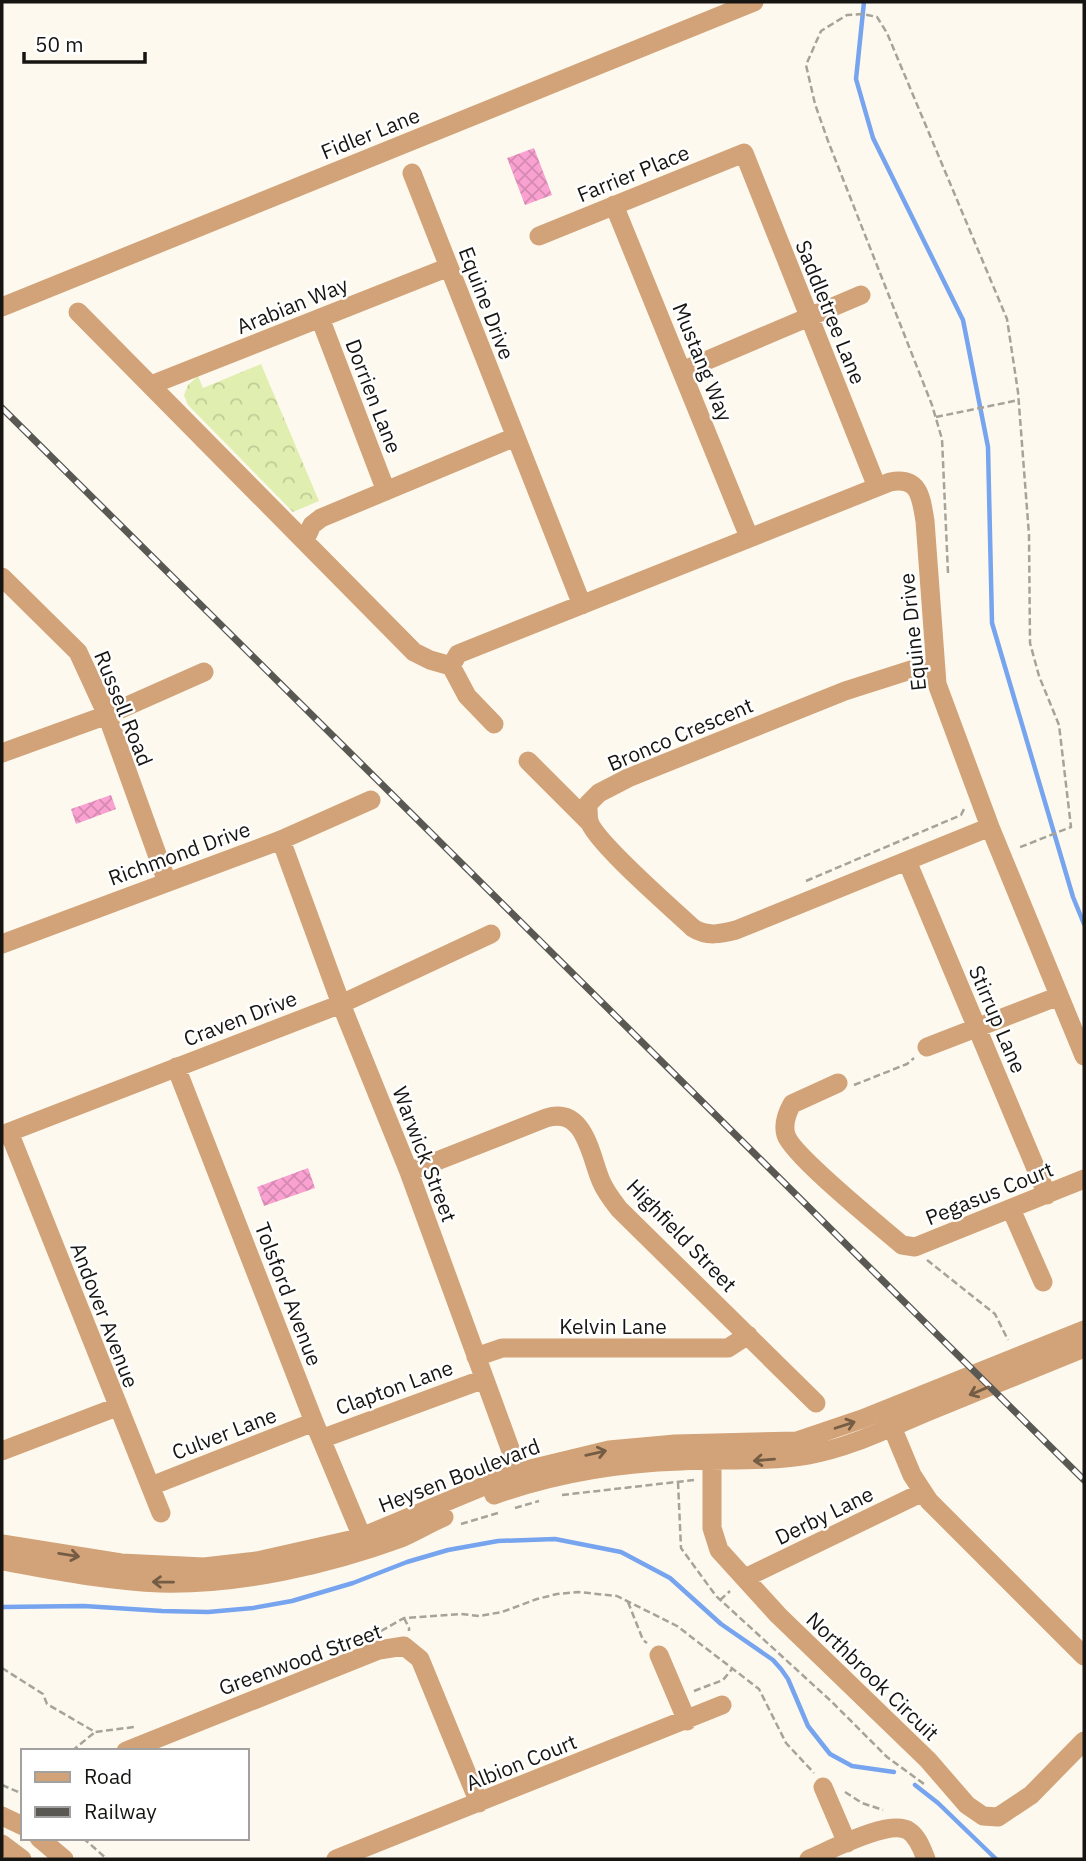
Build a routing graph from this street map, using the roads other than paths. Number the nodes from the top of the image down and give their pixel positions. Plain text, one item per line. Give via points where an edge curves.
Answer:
1 (754, 2) edge
2 (744, 153) joint
3 (412, 173) dead end
4 (614, 205) junction
5 (539, 236) dead end
6 (449, 267) junction
7 (861, 295) dead end
8 (2, 307) edge
9 (78, 312) dead end
10 (320, 318) junction
11 (809, 318) junction
12 (682, 371) junction
13 (151, 385) junction
14 (515, 437) junction
15 (877, 487) junction
16 (386, 491) junction
17 (749, 537) junction
18 (305, 540) junction
19 (2, 577) edge
20 (582, 605) junction
21 (451, 666) junction
22 (935, 666) junction
23 (204, 672) dead end
24 (107, 715) junction
25 (494, 724) dead end
26 (2, 753) edge
27 (528, 761) dead end
28 (371, 800) dead end
29 (589, 822) junction
30 (990, 827) junction
31 (281, 840) junction
32 (907, 861) junction
33 (166, 882) junction
34 (491, 934) dead end
35 (2, 944) edge
36 (1059, 996) junction
37 (341, 1004) junction
38 (977, 1027) junction
39 (928, 1047) road end
40 (1084, 1056) edge
41 (176, 1067) junction
42 (838, 1083) road end
43 (6, 1134) edge
44 (409, 1172) junction
45 (1084, 1179) edge
46 (1046, 1195) junction
47 (1012, 1209) junction
48 (1043, 1282) dead end
49 (1084, 1330) edge
50 (748, 1335) junction
51 (1084, 1348) edge
52 (476, 1357) junction
53 (484, 1379) junction
54 (816, 1403) dead end
55 (117, 1407) junction
56 (892, 1427) junction
57 (318, 1430) junction
58 (2, 1451) edge
59 (711, 1461) junction
60 (521, 1478) junction
61 (151, 1486) junction
62 (923, 1492) junction
63 (161, 1513) dead end
64 (362, 1537) junction
65 (2, 1544) edge
66 (2, 1561) edge
67 (745, 1578) junction
68 (659, 1655) road end
69 (1084, 1656) edge
70 (722, 1705) dead end
71 (687, 1721) junction
72 (1084, 1741) edge
73 (131, 1749) edge
74 (823, 1787) dead end
75 (479, 1803) junction
76 (2, 1816) edge
77 (21, 1825) edge
78 (41, 1840) edge
79 (847, 1843) junction
80 (64, 1859) edge
81 (336, 1859) edge
82 (808, 1859) edge
83 (926, 1859) edge

1 - 8 street, Fidler Lane
2 - 4 street, Farrier Place
2 - 11 street, Saddletree Lane
3 - 6 street, Equine Drive
4 - 5 street, Farrier Place
4 - 12 street, Mustang Way
6 - 10 street, Arabian Way
6 - 14 street, Equine Drive
7 - 11 street
9 - 13 street
10 - 13 street, Arabian Way
10 - 16 street, Dorrien Lane
11 - 12 street
11 - 15 street, Saddletree Lane
12 - 17 street, Mustang Way
13 - 18 street
14 - 16 street
14 - 20 street, Equine Drive
15 - 17 street, Equine Drive
15 - 22 street, Equine Drive via 901,480 921,496
16 - 18 street via 321,518
17 - 20 street, Equine Drive
18 - 21 street via 414,652
19 - 24 street, Russell Road via 78,652
20 - 21 street, Equine Drive via 458,654
21 - 25 street via 467,696
22 - 29 street, Bronco Crescent via 845,691 628,778 587,804
22 - 30 street, Equine Drive via 937,684
23 - 24 street
24 - 26 street
24 - 33 street, Russell Road
27 - 29 street
28 - 31 street, Richmond Drive
29 - 32 street via 635,874 703,934 737,930
30 - 32 street
30 - 36 street, Equine Drive
31 - 33 street, Richmond Drive
31 - 37 street, Warwick Street
32 - 38 street, Stirrup Lane
33 - 35 street, Richmond Drive
34 - 37 street, Craven Drive
36 - 38 street
36 - 40 street, Equine Drive
37 - 41 street, Craven Drive
37 - 44 street, Warwick Street
38 - 39 street
38 - 46 street, Stirrup Lane
41 - 43 street, Craven Drive
41 - 57 street, Tolsford Avenue
42 - 47 street, Pegasus Court via 792,1104 785,1134 791,1145 902,1245 915,1247
43 - 55 street, Andover Avenue
44 - 50 street, Highfield Street via 546,1118 570,1118 580,1126 602,1184 619,1209
44 - 52 street, Warwick Street
45 - 46 street, Pegasus Court
46 - 47 street, Pegasus Court
47 - 48 street
59 -> 49 street, Heysen Boulevard via 855,1422
50 - 52 street, Kelvin Lane via 728,1348 502,1348
50 - 54 street, Highfield Street
51 -> 56 street, Heysen Boulevard
52 - 53 street, Warwick Street
53 - 57 street, Clapton Lane
53 - 60 street, Warwick Street
55 - 58 street
55 - 61 street, Andover Avenue
56 -> 59 street, Heysen Boulevard via 810,1454 761,1461
56 - 62 street
57 - 61 street, Culver Lane
57 - 64 street, Tolsford Avenue
59 - 60 street, Heysen Boulevard
59 - 67 street, Northbrook Circuit via 712,1528 719,1550
60 - 64 street, Heysen Boulevard
60 -> 66 street, Heysen Boulevard via 402,1537 261,1576 161,1583
61 - 63 street, Andover Avenue
62 - 67 street, Derby Lane
62 - 69 street
65 -> 64 street, Heysen Boulevard via 121,1563 204,1567 257,1561
67 - 72 street, Northbrook Circuit via 983,1816 998,1817 1031,1795
68 - 71 street
70 - 71 street, Albion Court
71 - 75 street, Albion Court
73 - 75 street, Greenwood Street via 379,1650 404,1646 420,1659
74 - 79 street
75 - 81 street, Albion Court
76 - 77 street
78 - 80 street
79 - 82 street
79 - 83 street via 897,1827 915,1837

